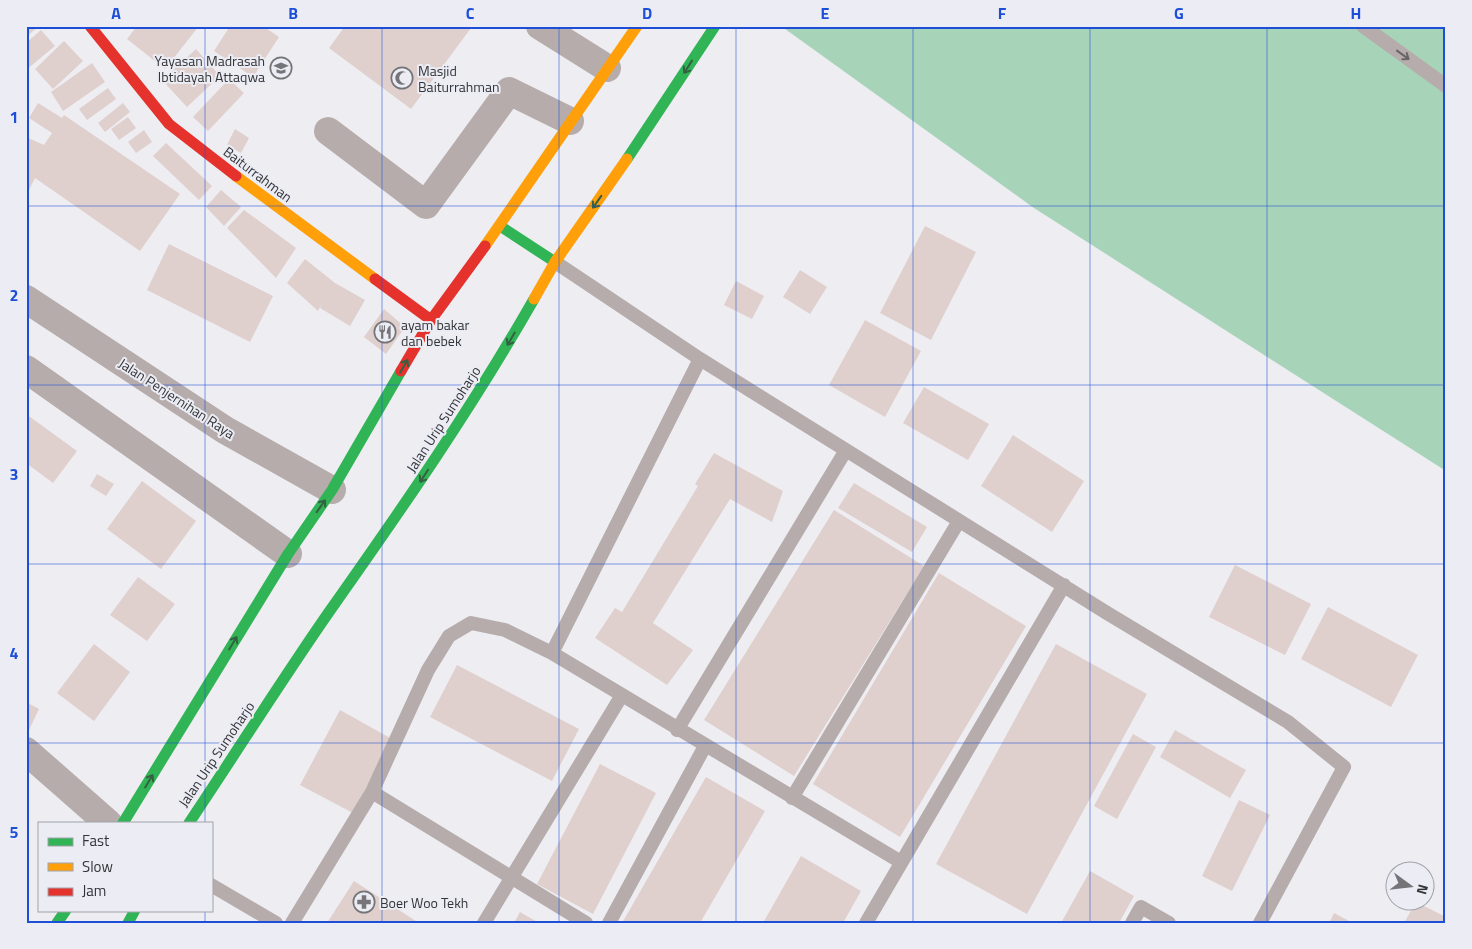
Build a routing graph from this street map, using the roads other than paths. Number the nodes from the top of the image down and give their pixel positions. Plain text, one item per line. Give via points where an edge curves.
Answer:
1 (90, 26) edge
2 (540, 26) edge
3 (637, 26) edge
4 (715, 26) edge
5 (1363, 26) edge
6 (607, 68) junction
7 (1446, 86) edge
8 (570, 121) junction
9 (328, 131) dead end
10 (500, 226) junction
11 (555, 262) junction
12 (26, 299) edge
13 (431, 320) junction
14 (700, 359) junction
15 (26, 369) edge
16 (846, 450) junction
17 (332, 490) junction
18 (959, 521) junction
19 (288, 554) junction
20 (1064, 585) junction
21 (552, 653) junction
22 (622, 696) junction
23 (678, 730) junction
24 (705, 746) junction
25 (26, 751) edge
26 (372, 792) junction
27 (792, 798) junction
28 (107, 822) edge
29 (124, 822) edge
30 (190, 822) edge
31 (901, 862) junction
32 (512, 877) junction
33 (212, 885) edge
34 (65, 912) edge
35 (57, 923) edge
36 (276, 923) edge
37 (292, 923) edge
38 (484, 923) edge
39 (586, 923) edge
40 (609, 923) edge
41 (866, 923) edge
42 (1132, 923) edge
43 (1169, 923) edge
44 (1260, 923) edge

1 - 13 main road, Baiturrahman via 169,124
2 - 6 street
3 - 6 main road
4 -> 11 main road, Jalan Urip Sumoharjo
5 -> 7 lane
6 - 8 main road
8 - 9 street via 509,91 426,205
8 - 10 main road
10 - 11 main road
10 - 13 main road
11 - 14 lane
11 -> 30 main road, Jalan Urip Sumoharjo via 494,369
12 - 17 street, Jalan Penjernihan Raya via 225,430
17 -> 13 main road
14 - 16 lane
14 - 21 lane
15 - 19 street
16 - 18 lane
16 - 23 lane
19 -> 17 main road
18 - 20 lane
18 - 27 lane
29 -> 19 main road
20 - 31 lane
20 - 44 lane via 1288,722 1344,768
21 - 22 lane
21 - 26 lane via 505,630 471,623 449,636 428,670
22 - 23 lane
22 - 32 lane
23 - 24 lane
24 - 27 lane
24 - 40 lane
25 - 28 street
26 - 32 lane
26 - 37 lane
27 - 31 lane
31 - 41 lane
32 - 38 lane
32 - 39 lane
33 - 36 lane
34 - 35 main road
42 - 43 lane via 1141,907

